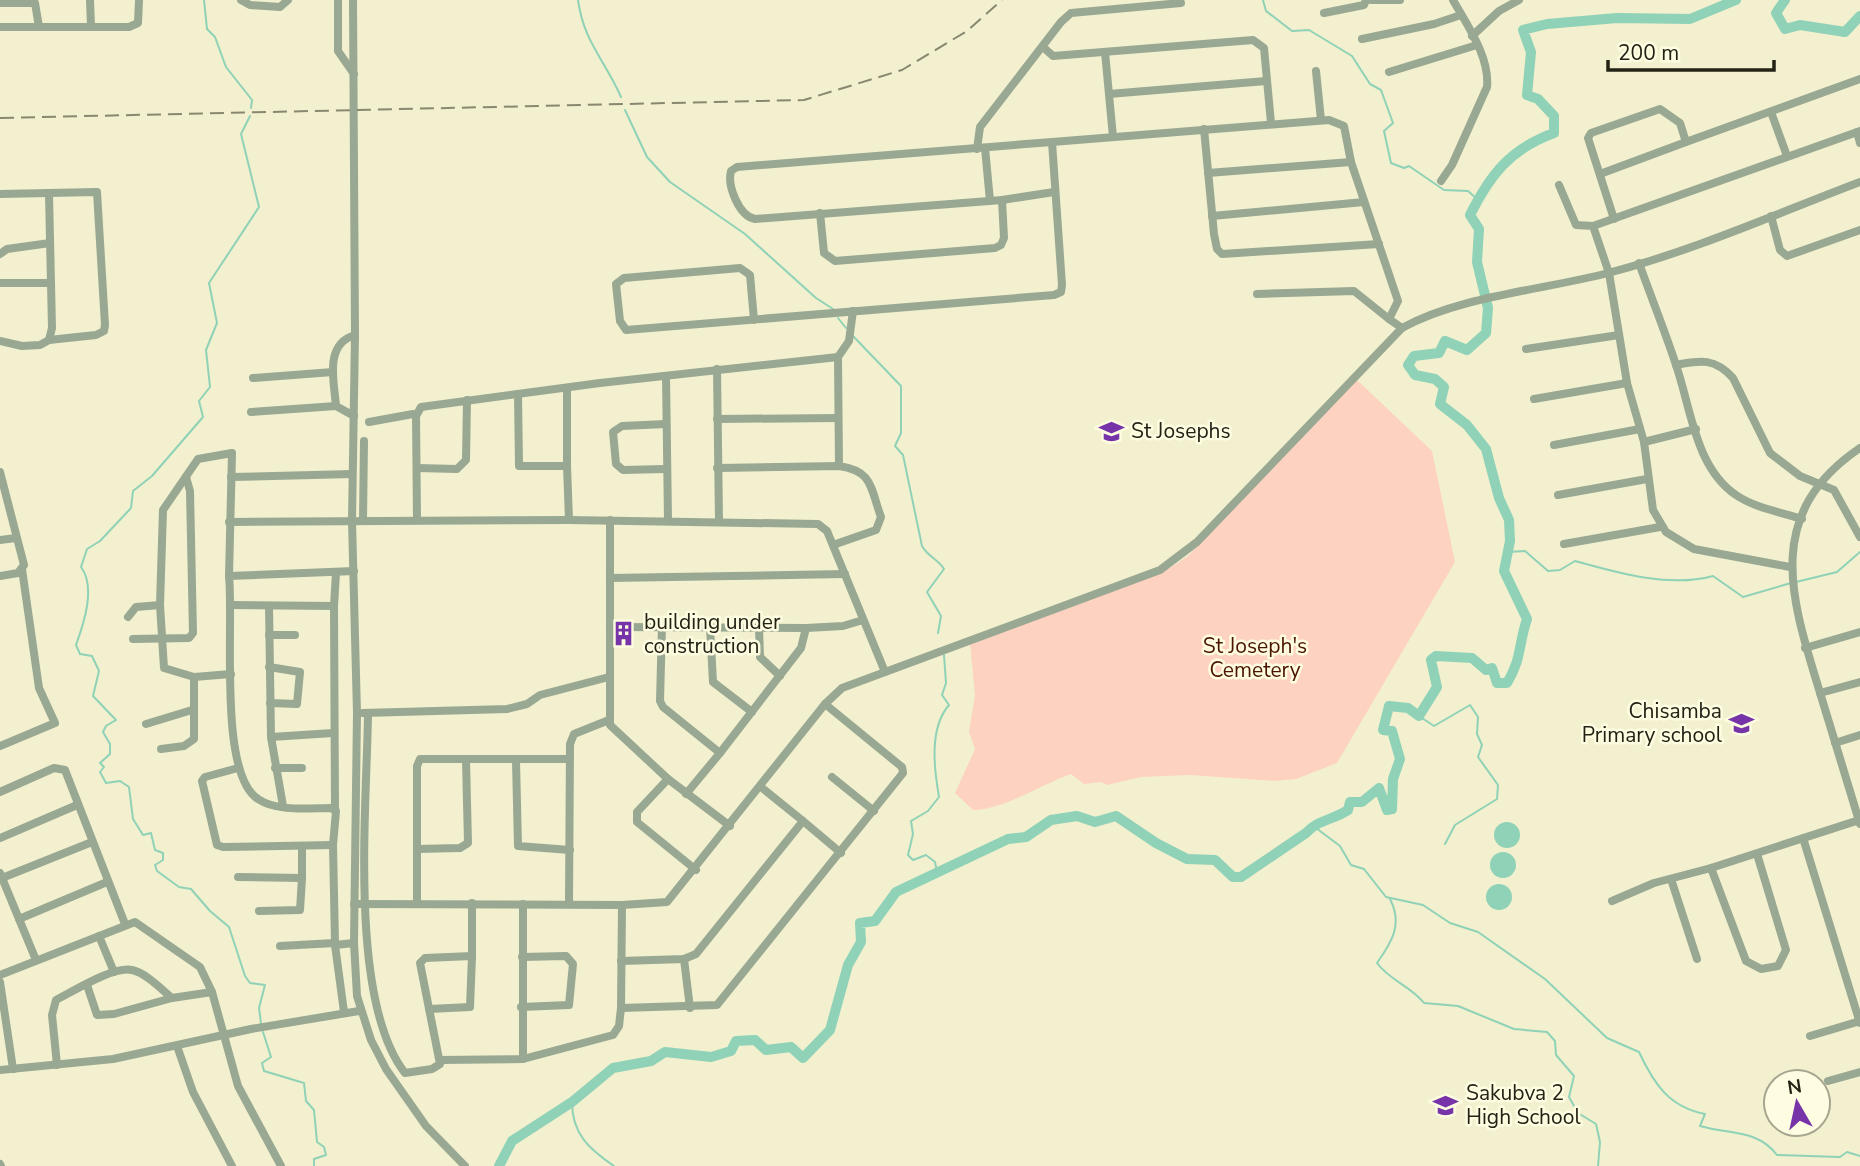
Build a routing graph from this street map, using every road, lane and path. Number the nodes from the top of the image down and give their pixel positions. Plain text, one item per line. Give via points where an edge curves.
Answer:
1 (90, 0) edge
2 (139, 0) edge
3 (241, 0) edge
4 (288, 0) edge
5 (338, 0) edge
6 (353, 0) edge
7 (1399, 0) edge
8 (1453, 0) edge
9 (1519, 0) edge
10 (1369, 2) edge
11 (0, 3) edge
12 (1181, 3) dead end
13 (1324, 13) dead end
14 (1461, 15) junction
15 (91, 26) junction
16 (0, 27) edge
17 (39, 27) junction
18 (1472, 36) junction
19 (1362, 39) dead end
20 (1477, 45) junction
21 (1042, 47) junction
22 (1105, 52) junction
23 (1316, 71) dead end
24 (1389, 72) dead end
25 (354, 74) junction
26 (1860, 79) edge
27 (1266, 81) junction
28 (1109, 94) junction
29 (1771, 112) junction
30 (1321, 120) junction
31 (1271, 123) junction
32 (1204, 130) junction
33 (1858, 132) edge
34 (1113, 137) junction
35 (1052, 142) junction
36 (1686, 142) junction
37 (1860, 143) edge
38 (981, 148) junction
39 (1787, 156) junction
40 (1350, 162) junction
41 (1209, 173) junction
42 (1600, 174) junction
43 (1441, 181) dead end
44 (1860, 182) edge
45 (1559, 185) dead end
46 (1054, 192) junction
47 (0, 194) edge
48 (49, 194) junction
49 (1003, 200) junction
50 (990, 201) junction
51 (1364, 202) junction
52 (820, 213) junction
53 (1212, 216) junction
54 (1771, 216) junction
55 (1614, 219) junction
56 (1593, 226) junction
57 (1860, 230) edge
58 (50, 243) junction
59 (1379, 244) junction
60 (0, 254) edge
61 (1639, 263) junction
62 (1609, 273) junction
63 (0, 283) edge
64 (51, 283) junction
65 (1257, 294) dead end
66 (853, 312) junction
67 (1389, 319) junction
68 (754, 320) junction
69 (52, 328) junction
70 (1402, 328) junction
71 (355, 335) junction
72 (1619, 335) junction
73 (61, 338) junction
74 (49, 340) junction
75 (0, 341) edge
76 (1527, 349) dead end
77 (838, 356) junction
78 (1676, 365) junction
79 (718, 369) junction
80 (333, 372) junction
81 (666, 376) junction
82 (253, 378) dead end
83 (1627, 383) junction
84 (567, 388) junction
85 (518, 394) junction
86 (1534, 399) dead end
87 (467, 400) junction
88 (336, 406) junction
89 (251, 412) dead end
90 (413, 414) dead end
91 (354, 416) junction
92 (838, 418) junction
93 (717, 419) junction
94 (369, 422) dead end
95 (666, 424) junction
96 (1640, 429) junction
97 (1696, 429) junction
98 (364, 441) dead end
99 (1644, 442) junction
100 (1554, 444) dead end
101 (1860, 448) edge
102 (567, 466) junction
103 (839, 466) junction
104 (417, 468) junction
105 (665, 468) junction
106 (717, 468) junction
107 (0, 472) edge
108 (352, 474) junction
109 (186, 477) junction
110 (231, 477) junction
111 (1647, 479) junction
112 (1818, 484) junction
113 (1558, 495) dead end
114 (1802, 519) junction
115 (417, 520) junction
116 (569, 520) junction
117 (610, 520) junction
118 (668, 520) junction
119 (352, 521) junction
120 (363, 521) junction
121 (719, 521) junction
122 (229, 522) junction
123 (1660, 527) junction
124 (1860, 537) edge
125 (16, 538) junction
126 (0, 540) edge
127 (1564, 544) dead end
128 (833, 545) junction
129 (1790, 567) junction
130 (22, 569) junction
131 (354, 571) junction
132 (336, 573) junction
133 (845, 574) junction
134 (0, 576) edge
135 (229, 576) junction
136 (610, 578) junction
137 (160, 604) junction
138 (232, 606) junction
139 (269, 606) junction
140 (334, 606) junction
141 (128, 617) dead end
142 (863, 620) junction
143 (662, 626) junction
144 (611, 627) junction
145 (710, 627) junction
146 (760, 628) junction
147 (806, 628) junction
148 (1860, 632) edge
149 (269, 635) junction
150 (295, 635) dead end
151 (133, 639) dead end
152 (161, 640) junction
153 (1805, 648) junction
154 (269, 667) junction
155 (885, 672) junction
156 (231, 674) junction
157 (780, 676) junction
158 (194, 677) junction
159 (610, 677) junction
160 (1860, 682) edge
161 (1820, 693) junction
162 (270, 704) junction
163 (825, 704) junction
164 (192, 710) junction
165 (752, 712) junction
166 (357, 713) junction
167 (368, 713) junction
168 (609, 720) junction
169 (146, 724) dead end
170 (333, 733) junction
171 (1860, 735) edge
172 (271, 737) junction
173 (1835, 743) junction
174 (0, 746) edge
175 (162, 749) dead end
176 (720, 753) junction
177 (569, 759) junction
178 (466, 760) junction
179 (516, 761) junction
180 (238, 768) junction
181 (275, 768) junction
182 (302, 768) dead end
183 (832, 776) dead end
184 (668, 779) junction
185 (761, 787) junction
186 (1860, 790) edge
187 (0, 792) edge
188 (1850, 793) junction
189 (686, 794) junction
190 (77, 805) junction
191 (284, 806) junction
192 (336, 810) junction
193 (355, 811) junction
194 (874, 811) junction
195 (803, 821) junction
196 (1859, 822) edge
197 (730, 826) junction
198 (0, 838) edge
199 (1803, 838) junction
200 (92, 842) junction
201 (333, 845) junction
202 (302, 847) junction
203 (417, 849) junction
204 (570, 850) junction
205 (841, 853) junction
206 (1757, 854) junction
207 (1711, 869) junction
208 (696, 870) junction
209 (1, 875) edge
210 (239, 877) dead end
211 (302, 878) junction
212 (1671, 879) junction
213 (107, 882) junction
214 (1612, 901) dead end
215 (418, 903) junction
216 (472, 903) junction
217 (354, 904) junction
218 (523, 904) junction
219 (569, 904) junction
220 (366, 905) junction
221 (622, 905) junction
222 (259, 911) dead end
223 (19, 919) junction
224 (125, 924) junction
225 (99, 936) junction
226 (354, 943) junction
227 (335, 944) junction
228 (280, 946) dead end
229 (472, 956) junction
230 (522, 957) junction
231 (684, 959) junction
232 (1697, 959) dead end
233 (36, 960) junction
234 (621, 961) junction
235 (114, 972) junction
236 (0, 975) edge
237 (0, 982) edge
238 (87, 985) junction
239 (212, 992) junction
240 (172, 998) junction
241 (521, 1007) junction
242 (621, 1008) junction
243 (690, 1008) junction
244 (429, 1009) junction
245 (359, 1011) junction
246 (344, 1012) junction
247 (1860, 1022) edge
248 (224, 1036) junction
249 (1810, 1036) dead end
250 (177, 1046) junction
251 (523, 1059) junction
252 (440, 1060) junction
253 (57, 1065) junction
254 (13, 1069) junction
255 (0, 1070) edge
256 (1860, 1072) edge
257 (1832, 1080) edge
258 (232, 1166) edge
259 (281, 1166) edge
260 (465, 1166) edge

1 - 15 street
2 - 15 street via 134,26
3 - 4 street via 246,5 280,7
5 - 25 street via 338,51
6 - 25 street
7 - 10 street
8 - 14 street
9 - 18 street via 1499,10
10 - 13 street
11 - 17 street via 35,3
12 - 21 street via 1071,13
14 - 18 street
14 - 19 street
15 - 17 street
16 - 17 street
18 - 20 street
20 - 24 street
20 - 43 street via 1487,69 1487,87
21 - 22 street via 1054,56
21 - 38 street via 980,127
22 - 27 street via 1253,40 1264,48
22 - 28 street
23 - 30 street
25 - 71 street
26 - 29 street
27 - 28 street
27 - 31 street
28 - 34 street
29 - 36 street
29 - 39 street
30 - 31 street
30 - 40 street via 1344,126
31 - 32 street
32 - 34 street
32 - 41 street
33 - 37 street
33 - 39 street
34 - 35 street
35 - 38 street
35 - 46 street
36 - 42 street
36 - 42 street via 1680,123 1660,109 1591,134 1588,138
38 - 50 street
38 - 52 street via 731,171 741,212 747,218
39 - 55 street
40 - 41 street
40 - 51 street
41 - 53 street
42 - 55 street
44 - 54 street
45 - 56 street via 1576,225
46 - 49 street
46 - 66 street via 1061,292
47 - 48 street
48 - 58 street
48 - 73 street via 97,192 104,331
49 - 50 street
49 - 52 street via 1004,238 995,248 835,261 824,253
50 - 52 street
51 - 53 street
51 - 59 street
53 - 59 street via 1217,250 1222,254
54 - 57 street via 1780,250 1787,256
54 - 61 street
55 - 56 street
56 - 62 street
58 - 60 street
58 - 64 street
59 - 67 street via 1398,301
61 - 62 street
61 - 78 street
62 - 70 street via 1491,298 1419,318
62 - 72 street
63 - 64 street
64 - 69 street
65 - 67 street via 1354,291
66 - 68 street
66 - 77 street via 849,341
67 - 70 street
68 - 68 street via 626,330 620,321 616,284 624,278 740,268 750,275
69 - 73 street
69 - 74 street
70 - 155 street via 1175,560 1160,570
71 - 80 street via 344,338 336,348
71 - 91 street
72 - 76 street
72 - 83 street
73 - 74 street
74 - 75 street via 22,346
77 - 79 street
77 - 92 street
78 - 97 street
78 - 112 street via 1699,360 1724,368 1770,453
79 - 81 street
79 - 93 street
80 - 82 street
80 - 88 street
81 - 84 street
81 - 95 street
83 - 86 street
83 - 96 street
84 - 85 street
84 - 102 street
85 - 87 street
85 - 102 street via 519,466
87 - 104 street via 418,410
87 - 104 street via 463,466
88 - 89 street
88 - 91 street
90 - 94 street
91 - 108 street
92 - 93 street
92 - 103 street
93 - 106 street
95 - 105 street
95 - 105 street via 622,426 613,432 619,468
96 - 99 street
96 - 100 street
97 - 99 street
97 - 114 street via 1712,468 1736,495
98 - 120 street
99 - 111 street
101 - 112 street
102 - 116 street
103 - 106 street
103 - 128 street via 864,474 881,517 876,530
104 - 115 street
105 - 118 street
106 - 121 street
107 - 125 street
108 - 110 street
108 - 119 street
109 - 110 street via 198,459 226,452 232,453
109 - 137 street via 163,510
109 - 152 street via 193,633 189,638
110 - 122 street
111 - 113 street
111 - 123 street
112 - 114 street
112 - 124 street via 1838,495
114 - 129 street
115 - 116 street
115 - 120 street
116 - 117 street
117 - 118 street
117 - 136 street
118 - 121 street
119 - 120 street
119 - 122 street
119 - 131 street
121 - 128 street via 818,524
122 - 135 street
123 - 127 street
123 - 129 street via 1694,549
125 - 126 street
125 - 130 street
128 - 133 street
129 - 153 street
130 - 134 street
130 - 174 street via 39,688 55,723
131 - 132 street
131 - 166 street
132 - 135 street
132 - 140 street
133 - 136 street
133 - 142 street
135 - 138 street
136 - 144 street
137 - 141 street via 136,607
137 - 152 street
138 - 139 street
138 - 156 street
139 - 140 street
139 - 149 street
140 - 170 street
142 - 147 street
142 - 155 street
143 - 144 street
143 - 145 street
143 - 176 street via 660,701
144 - 159 street
145 - 146 street
145 - 165 street via 713,682
146 - 147 street
146 - 157 street via 761,657
147 - 157 street via 801,648
148 - 153 street
149 - 150 street
149 - 154 street
151 - 152 street
152 - 158 street via 164,668
153 - 161 street
154 - 162 street
154 - 162 street via 300,672 299,703
155 - 163 street via 842,688
156 - 158 street
156 - 180 street via 232,737
157 - 165 street
158 - 164 street
159 - 167 street via 540,695 507,709
159 - 168 street
160 - 161 street
161 - 173 street
162 - 172 street
163 - 185 street
163 - 194 street via 903,768
164 - 169 street
164 - 175 street via 192,742
165 - 176 street
166 - 167 street
166 - 193 street
167 - 220 street
168 - 177 street via 574,734
168 - 184 street via 614,730
170 - 172 street
170 - 192 street
171 - 173 street
172 - 181 street
173 - 188 street
176 - 189 street
177 - 179 street
177 - 204 street
178 - 179 street
178 - 203 street via 468,843 460,848
178 - 203 street via 418,761
179 - 204 street via 518,846
180 - 191 street via 253,796
180 - 202 street via 202,779 217,845
181 - 182 street
181 - 191 street
183 - 194 street
184 - 189 street
184 - 208 street via 637,813 637,821
185 - 195 street
185 - 197 street
186 - 188 street
187 - 190 street via 60,767
188 - 196 street
189 - 197 street
190 - 198 street
190 - 200 street
191 - 192 street
192 - 193 street
192 - 201 street
193 - 217 street
194 - 205 street
195 - 205 street
195 - 231 street via 699,950
196 - 199 street
197 - 208 street
199 - 206 street
199 - 247 street
200 - 209 street
200 - 213 street
201 - 202 street
201 - 227 street
202 - 211 street
203 - 215 street
204 - 219 street
205 - 243 street via 718,1005
206 - 207 street
206 - 207 street via 1786,950 1778,966 1761,969 1746,961
207 - 212 street
208 - 221 street via 667,902
209 - 223 street
210 - 211 street
211 - 222 street via 300,910
212 - 214 street
212 - 232 street
213 - 223 street
213 - 224 street
215 - 216 street
215 - 220 street
216 - 218 street
216 - 229 street
217 - 220 street
217 - 226 street
218 - 219 street
218 - 230 street
219 - 221 street
220 - 252 street via 367,957 380,1018 398,1063 405,1073 413,1073 432,1069
221 - 234 street
223 - 233 street
224 - 225 street
224 - 239 street via 141,925 193,961 206,975
225 - 233 street
225 - 235 street
226 - 227 street
226 - 245 street
227 - 228 street
227 - 246 street
229 - 244 street via 470,1007
229 - 244 street via 421,960
230 - 241 street
230 - 241 street via 566,956 573,964 569,1005
231 - 234 street
231 - 243 street
233 - 236 street
234 - 242 street
235 - 238 street
235 - 240 street via 133,970
237 - 254 street
238 - 240 street via 97,1015
238 - 253 street via 52,1006
239 - 240 street
239 - 248 street
241 - 251 street
242 - 243 street
242 - 251 street via 613,1035
244 - 252 street
245 - 246 street
245 - 260 street via 406,1100
246 - 248 street
247 - 249 street
248 - 250 street
248 - 259 street via 238,1086
250 - 253 street
250 - 258 street via 193,1092
251 - 252 street
253 - 254 street
254 - 255 street
256 - 257 street

